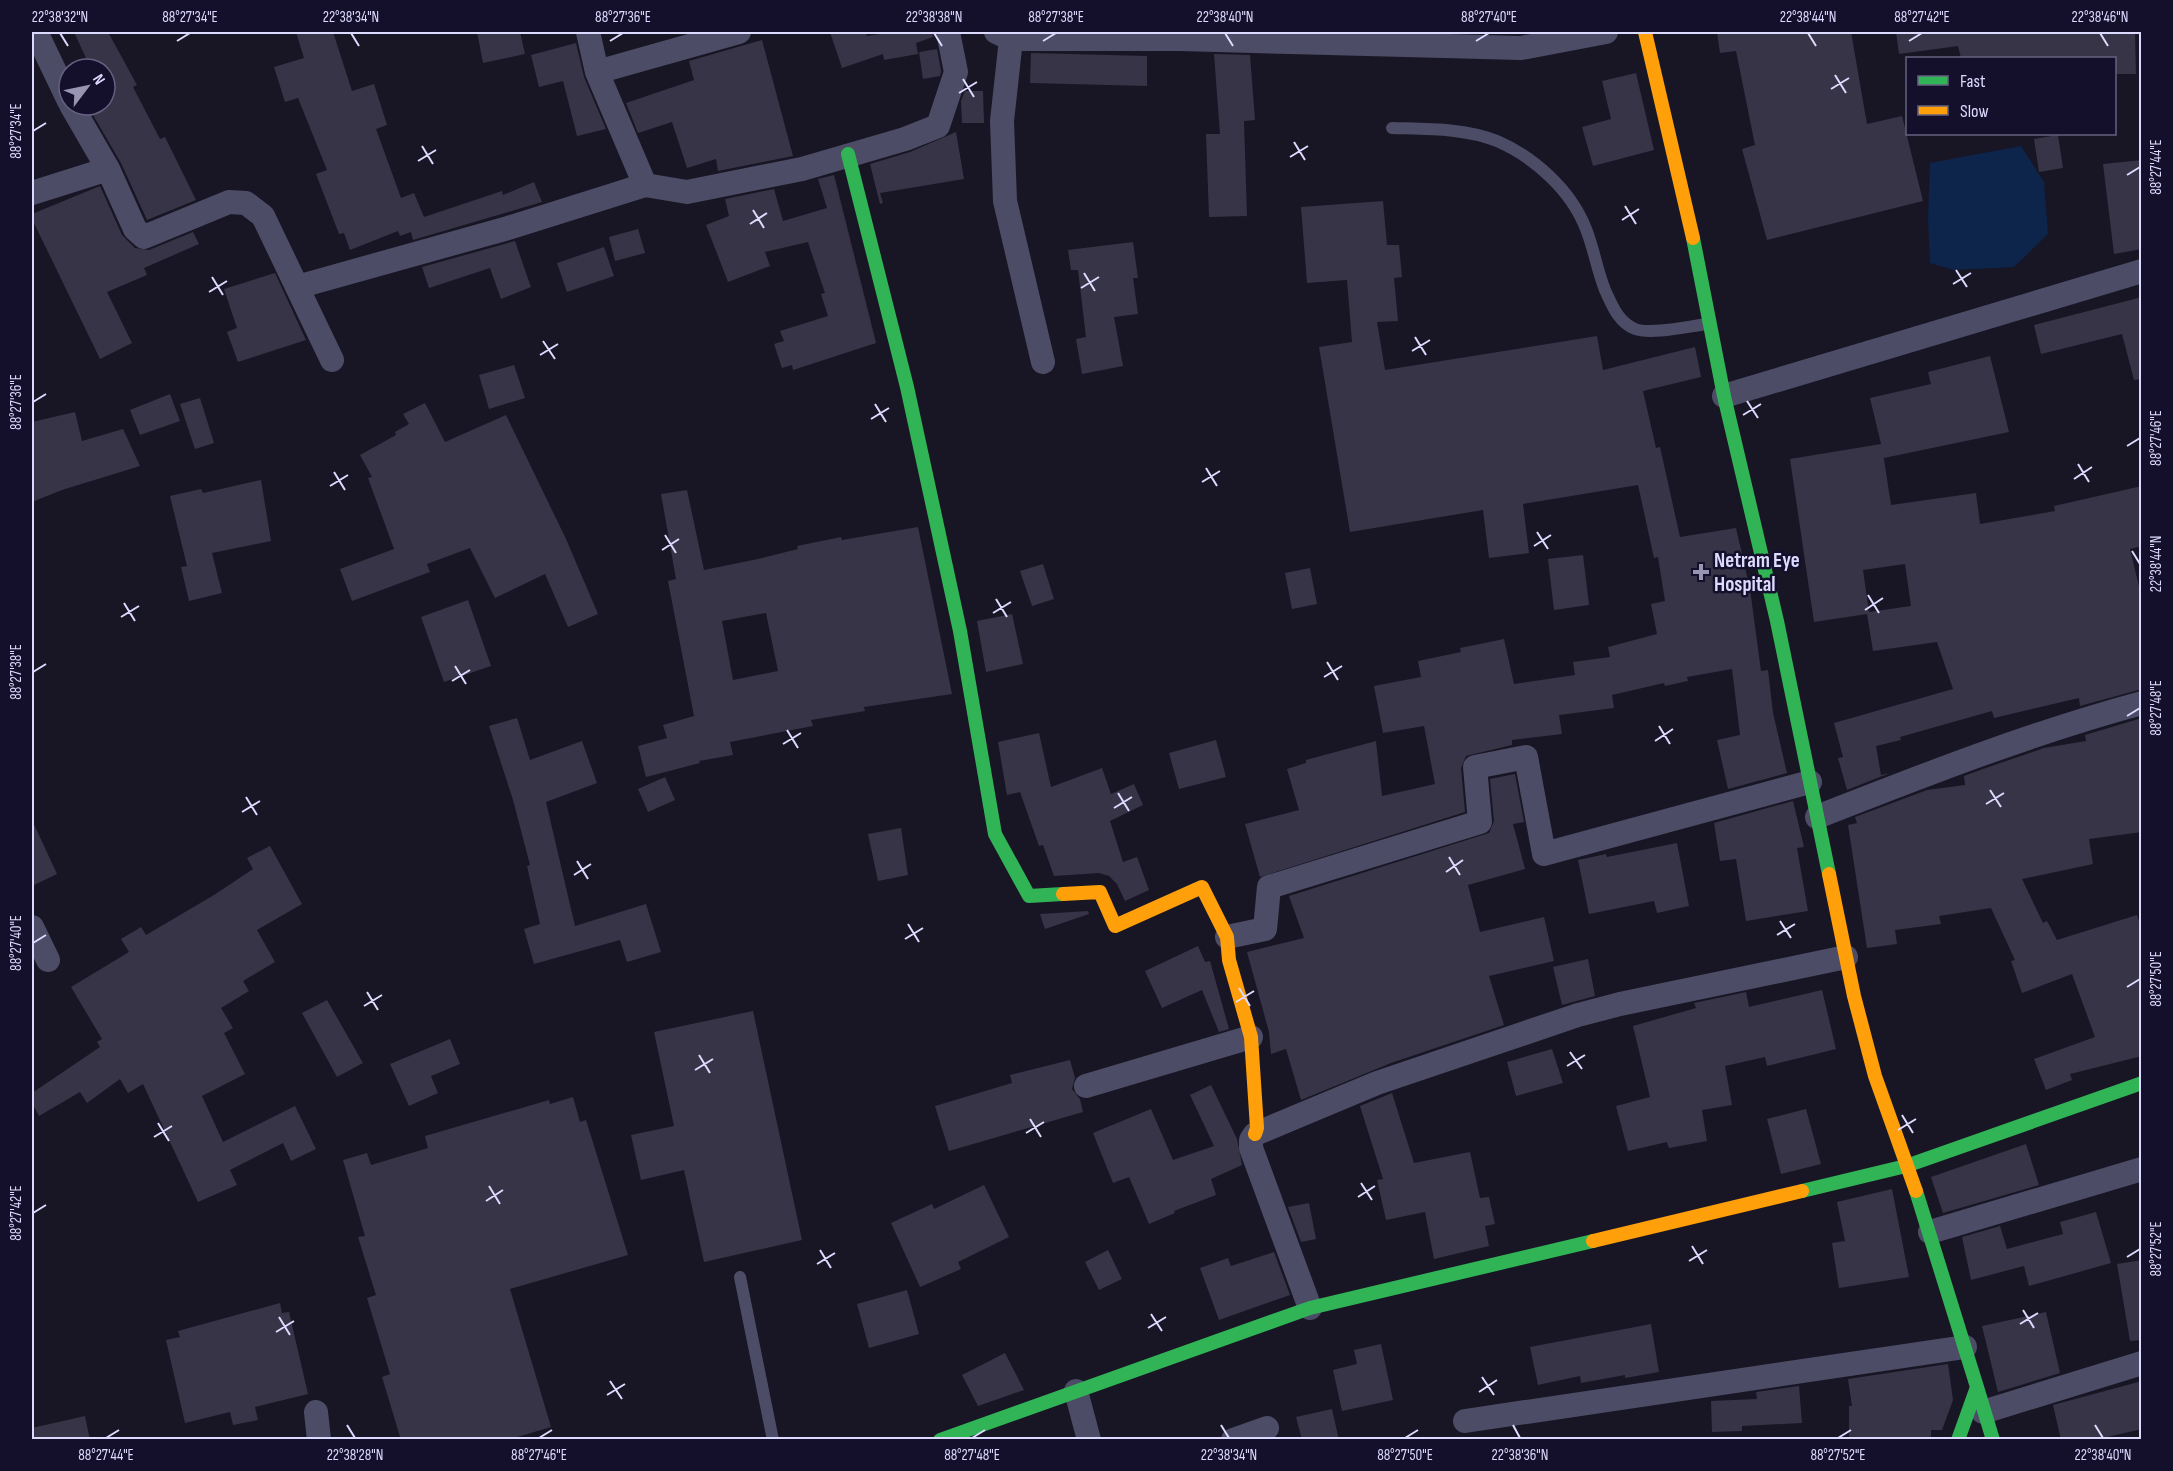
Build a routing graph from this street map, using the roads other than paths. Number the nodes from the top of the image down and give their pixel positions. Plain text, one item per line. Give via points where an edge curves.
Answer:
1 (36, 32) edge
2 (588, 32) edge
3 (739, 32) edge
4 (948, 32) edge
5 (1606, 32) edge
6 (1645, 32) edge
7 (1004, 35) edge
8 (1180, 35) edge
9 (597, 72) junction
10 (57, 76) edge
11 (78, 117) edge
12 (1392, 128) dead end
13 (848, 154) junction
14 (108, 170) junction
15 (645, 185) junction
16 (32, 193) edge
17 (2142, 271) edge
18 (297, 287) junction
19 (1710, 324) junction
20 (332, 360) dead end
21 (1043, 362) dead end
22 (1724, 396) junction
23 (2142, 703) edge
24 (1810, 782) junction
25 (1817, 817) junction
26 (32, 927) edge
27 (1227, 937) junction
28 (1846, 957) junction
29 (48, 960) dead end
30 (1251, 1037) junction
31 (2142, 1083) edge
32 (1086, 1086) dead end
33 (1255, 1134) junction
34 (1906, 1166) junction
35 (2142, 1169) edge
36 (1930, 1232) junction
37 (740, 1277) dead end
38 (1310, 1308) junction
39 (1965, 1347) junction
40 (2142, 1363) edge
41 (1977, 1387) junction
42 (1076, 1391) junction
43 (316, 1412) dead end
44 (1983, 1412) junction
45 (1465, 1421) dead end
46 (1267, 1428) dead end
47 (319, 1440) edge
48 (773, 1440) edge
49 (940, 1440) edge
50 (1089, 1440) edge
51 (1233, 1440) edge
52 (1958, 1440) edge
53 (1993, 1440) edge

1 - 10 street
2 - 9 street
3 - 9 street
4 - 13 street via 956,72 938,126
5 - 8 street via 1521,48
6 - 19 street
7 - 8 street
7 - 21 street via 1005,201
9 - 15 street
11 - 14 street
12 - 19 lane via 1449,130 1495,140 1529,158 1555,182 1576,210 1599,274 1623,322 1646,331
13 - 15 street via 802,169 687,192
13 - 27 street via 907,387 955,608 995,834 1029,896 1100,892 1115,926 1202,887
14 - 16 street
14 - 18 street via 135,229 144,237 229,202 246,203 263,216
15 - 18 street
17 - 22 street
18 - 20 street
19 - 22 street
22 - 24 street
23 - 25 street via 2057,728
24 - 25 street
24 - 27 street via 1544,854 1526,757 1475,767 1480,822 1269,887 1265,929
25 - 28 street
26 - 29 street
27 - 30 street via 1229,960
28 - 33 street via 1578,1015 1377,1083
28 - 34 street via 1875,1076
30 - 32 street
30 - 33 street
31 - 34 street
33 - 38 street via 1251,1148
34 - 36 street
34 - 38 street
35 - 36 street
36 - 39 street
37 - 48 lane
38 - 42 street
39 - 41 street
39 - 45 street
40 - 44 street
41 - 44 street
41 - 52 street
42 - 49 street
42 - 50 street
43 - 47 street
44 - 53 street
46 - 51 street

